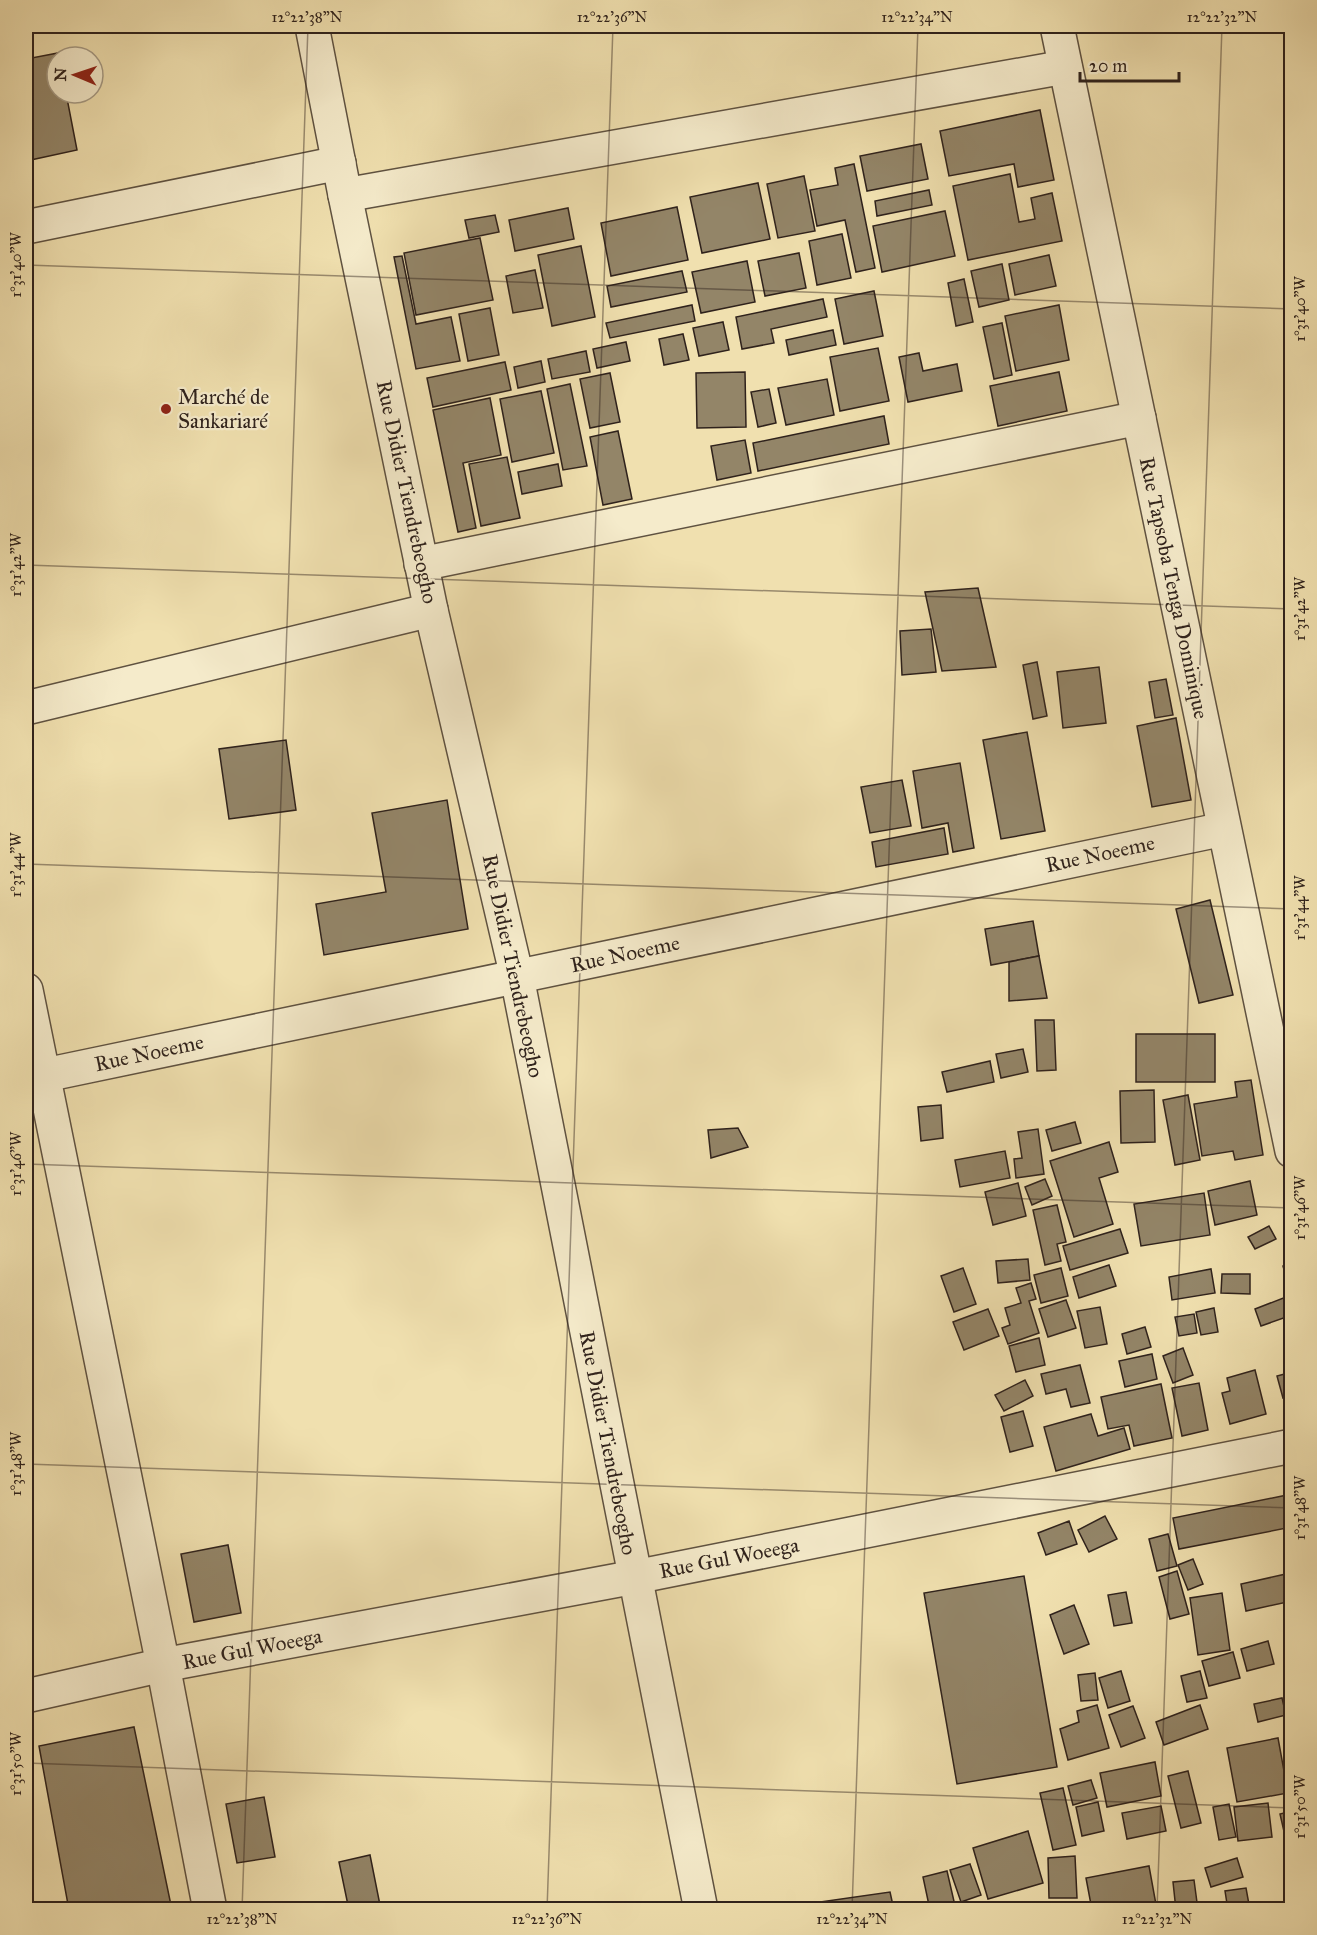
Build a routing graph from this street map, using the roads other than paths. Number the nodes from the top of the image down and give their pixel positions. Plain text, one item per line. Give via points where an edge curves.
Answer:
1 (312, 26) edge
2 (1057, 26) edge
3 (1065, 67) junction
4 (339, 163) junction
5 (345, 195) junction
6 (26, 227) edge
7 (1139, 418) junction
8 (421, 564) junction
9 (431, 610) junction
10 (26, 708) edge
11 (1224, 829) junction
12 (517, 977) junction
13 (26, 990) edge
14 (35, 1077) edge
15 (1292, 1152) edge
16 (1292, 1446) edge
17 (634, 1577) junction
18 (163, 1665) junction
19 (26, 1695) edge
20 (210, 1910) edge
21 (701, 1910) edge

1 - 4 street, Rue Didier Tiendrebeogho
2 - 3 street, Rue Tapsoba Tenga Dominique
3 - 5 street
3 - 7 street, Rue Tapsoba Tenga Dominique
4 - 5 street, Rue Didier Tiendrebeogho
4 - 6 street
5 - 8 street, Rue Didier Tiendrebeogho
7 - 8 street
7 - 11 street, Rue Tapsoba Tenga Dominique
8 - 9 street, Rue Didier Tiendrebeogho
9 - 10 street
9 - 12 street, Rue Didier Tiendrebeogho
11 - 12 street, Rue Noeeme
11 - 15 street, Rue Tapsoba Tenga Dominique
12 - 14 street, Rue Noeeme
12 - 17 street, Rue Didier Tiendrebeogho
13 - 14 street
14 - 18 street
16 - 17 street, Rue Gul Woeega
17 - 18 street, Rue Gul Woeega
17 - 21 street, Rue Didier Tiendrebeogho
18 - 19 street, Rue Gul Woeega
18 - 20 street

